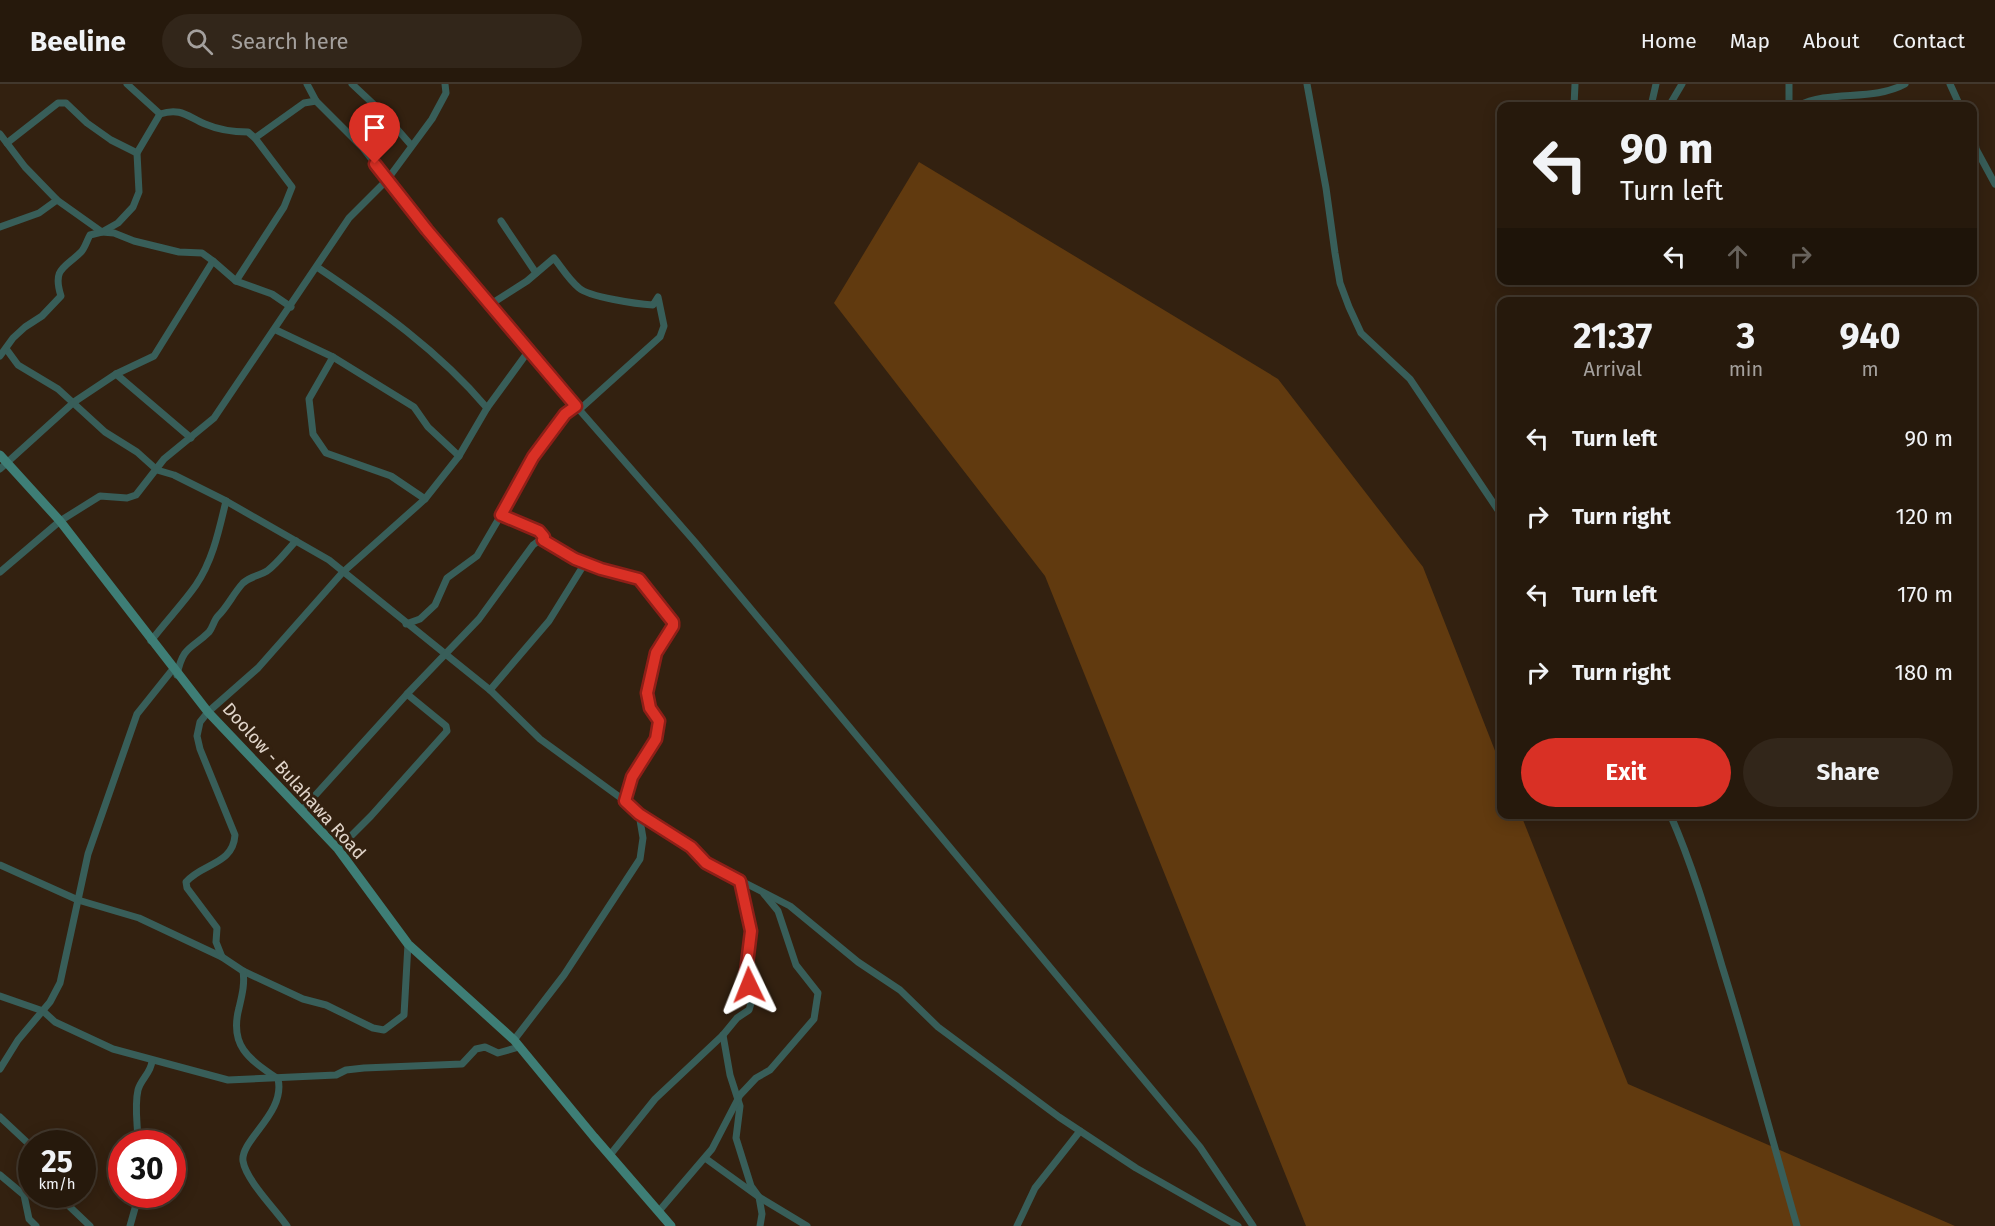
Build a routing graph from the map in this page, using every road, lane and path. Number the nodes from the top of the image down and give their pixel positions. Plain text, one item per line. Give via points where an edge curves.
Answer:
1 (127, 84) edge
2 (307, 84) edge
3 (353, 84) edge
4 (446, 84) edge
5 (1307, 84) edge
6 (1575, 84) edge
7 (1656, 84) edge
8 (1682, 84) edge
9 (1789, 84) edge
10 (1905, 84) edge
11 (1950, 84) edge
12 (316, 101) junction
13 (1574, 102) edge
14 (1652, 102) edge
15 (1671, 102) edge
16 (1789, 102) edge
17 (1806, 102) edge
18 (1958, 102) edge
19 (160, 114) junction
20 (0, 134) edge
21 (255, 138) junction
22 (7, 143) junction
23 (411, 145) junction
24 (1977, 151) edge
25 (137, 153) junction
26 (387, 180) junction
27 (1995, 183) edge
28 (57, 200) junction
29 (501, 221) dead end
30 (0, 227) edge
31 (102, 232) junction
32 (213, 261) junction
33 (317, 267) junction
34 (536, 273) junction
35 (236, 281) junction
36 (491, 304) junction
37 (291, 307) junction
38 (276, 330) junction
39 (530, 349) junction
40 (6, 350) junction
41 (0, 356) edge
42 (333, 357) junction
43 (116, 374) junction
44 (74, 402) junction
45 (487, 408) junction
46 (578, 408) junction
47 (191, 438) junction
48 (0, 454) edge
49 (459, 456) junction
50 (4, 466) edge
51 (157, 470) junction
52 (425, 499) junction
53 (226, 501) junction
54 (1497, 509) edge
55 (501, 515) junction
56 (60, 521) junction
57 (543, 540) junction
58 (296, 541) junction
59 (585, 562) junction
60 (0, 571) edge
61 (342, 573) junction
62 (406, 624) junction
63 (151, 641) junction
64 (446, 656) junction
65 (175, 672) junction
66 (490, 690) junction
67 (408, 694) junction
68 (208, 712) junction
69 (625, 801) junction
70 (302, 811) junction
71 (639, 814) junction
72 (1672, 819) edge
73 (338, 849) junction
74 (0, 865) edge
75 (740, 881) junction
76 (762, 892) junction
77 (78, 900) junction
78 (408, 944) junction
79 (222, 957) junction
80 (243, 971) junction
81 (0, 996) edge
82 (43, 1011) junction
83 (723, 1035) junction
84 (516, 1043) junction
85 (152, 1060) junction
86 (0, 1069) edge
87 (278, 1078) junction
88 (739, 1098) junction
89 (0, 1117) edge
90 (137, 1130) edge
91 (1080, 1131) junction
92 (18, 1134) edge
93 (610, 1155) junction
94 (705, 1158) junction
95 (0, 1175) edge
96 (759, 1197) junction
97 (71, 1208) edge
98 (135, 1208) edge
99 (659, 1211) junction
100 (36, 1226) edge
101 (90, 1226) edge
102 (130, 1226) edge
103 (287, 1226) edge
104 (671, 1226) edge
105 (760, 1226) edge
106 (807, 1226) edge
107 (1017, 1226) edge
108 (1238, 1226) edge
109 (1253, 1226) edge
110 (1797, 1226) edge

1 - 19 street
2 - 12 street
3 - 23 street
4 - 23 street via 446,93 432,118
5 - 54 street via 1340,283 1348,308 1361,333 1410,379
6 - 13 street
7 - 14 street
8 - 15 street
9 - 16 street
10 - 17 street via 1891,90
11 - 18 street
12 - 21 street via 304,104
12 - 26 street via 363,148
19 - 21 street via 169,111 190,115 204,124 231,132 248,132
19 - 25 street
20 - 22 street
21 - 35 street via 292,187 284,207
22 - 25 street via 58,103 66,103 111,140
22 - 28 street
23 - 26 street
24 - 27 street
25 - 31 street via 139,192 133,207 118,223
26 - 33 street via 350,218
26 - 36 street
28 - 30 street via 39,213
28 - 31 street
29 - 34 street
31 - 32 street via 165,249 202,254
31 - 40 street via 90,235 82,251 60,271 61,296 13,338
32 - 35 street
32 - 43 street via 154,356
33 - 37 street
33 - 45 street via 421,342
34 - 36 street
34 - 46 street via 554,258 579,289 595,297 653,305 658,297 664,326 660,337
35 - 37 street via 272,294
36 - 39 street
37 - 38 street
38 - 42 street
38 - 47 street via 234,386 226,404
39 - 45 street
39 - 46 street
40 - 41 street
40 - 44 street via 28,373
42 - 49 street via 414,406 428,427
42 - 52 street via 309,399 313,434 326,453 391,476
43 - 44 street
43 - 47 street
44 - 50 street
44 - 51 street via 105,432
45 - 49 street
46 - 55 street via 565,414 533,457
46 - 109 street via 1200,1147
47 - 51 street via 164,459
48 - 50 main road, Doolow - Bulahawa Road
49 - 52 street
50 - 56 main road, Doolow - Bulahawa Road
51 - 53 street
51 - 56 street via 136,495 100,496
52 - 61 street
53 - 58 street
53 - 63 street via 218,539 205,569
55 - 57 street via 539,531
55 - 62 street via 477,556 447,578 435,605 420,619
56 - 60 street
56 - 63 main road, Doolow - Bulahawa Road
57 - 59 street
57 - 64 street via 533,545 497,597
58 - 61 street via 329,560
58 - 65 street via 267,571 244,583 209,631 189,646
59 - 66 street via 549,621
59 - 69 street via 639,579 673,622 656,653 647,693 650,708 659,721 656,739 632,777
61 - 62 street
61 - 68 street via 258,668
62 - 64 street
63 - 65 main road, Doolow - Bulahawa Road
64 - 66 street
64 - 67 street
65 - 68 main road, Doolow - Bulahawa Road
65 - 77 street via 137,714 88,854
66 - 69 street via 540,739
67 - 70 street
67 - 73 street via 447,731
68 - 70 main road, Doolow - Bulahawa Road
68 - 79 street via 200,722 197,736 235,835 234,844 222,860 186,882 217,928 216,942
69 - 71 street
70 - 73 main road, Doolow - Bulahawa Road
71 - 75 street via 691,847 706,863
71 - 84 street via 643,838 640,859
72 - 110 street via 1696,879
73 - 78 main road, Doolow - Bulahawa Road
74 - 77 street
75 - 76 street
75 - 83 street via 751,931 746,972 752,1000 750,1010
76 - 88 street via 778,911 796,965 818,993 817,1008 804,1032
76 - 91 street via 790,906 858,962 900,990 938,1027
77 - 79 street via 139,918
77 - 82 street via 60,983
78 - 80 street via 404,1015 384,1030
78 - 84 main road, Doolow - Bulahawa Road
79 - 80 street
80 - 87 street via 245,982 234,1027 236,1038 254,1062
81 - 82 street
82 - 85 street via 55,1022 113,1049
82 - 86 street
83 - 88 street via 730,1075
83 - 93 street via 655,1099
84 - 87 street via 498,1053 485,1047 476,1049 462,1064 364,1068 336,1075
84 - 93 main road, Doolow - Bulahawa Road
85 - 87 street via 228,1080
85 - 90 street via 136,1100
87 - 103 street via 277,1099 243,1152 243,1162 250,1179
88 - 94 street
88 - 96 street via 736,1138 751,1186
89 - 92 street
91 - 107 street via 1035,1188
91 - 108 street
93 - 99 main road, Doolow - Bulahawa Road
94 - 96 street
94 - 99 street
95 - 100 street via 24,1195 29,1219
96 - 105 street
96 - 106 street
97 - 101 street
98 - 102 street
99 - 104 main road, Doolow - Bulahawa Road

